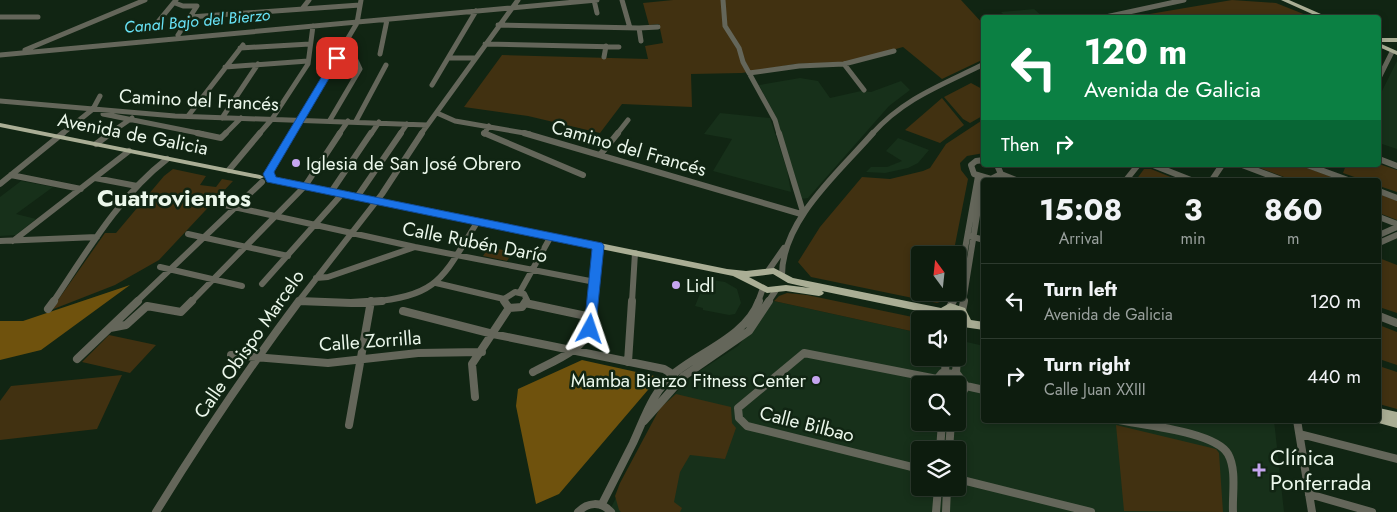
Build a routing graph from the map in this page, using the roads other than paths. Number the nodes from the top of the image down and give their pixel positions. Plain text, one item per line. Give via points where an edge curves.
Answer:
1 (144, 0) edge
2 (309, 0) edge
3 (562, 0) edge
4 (595, 0) edge
5 (622, 0) edge
6 (723, 0) edge
7 (1184, 0) edge
8 (1278, 0) edge
9 (1284, 0) edge
10 (175, 1) edge
11 (361, 2) edge
12 (514, 4) edge
13 (302, 9) junction
14 (459, 10) dead end
15 (476, 12) junction
16 (597, 13) dead end
17 (1115, 15) edge
18 (1314, 15) edge
19 (1320, 15) edge
20 (0, 17) edge
21 (38, 17) dead end
22 (190, 17) junction
23 (358, 20) junction
24 (387, 20) junction
25 (156, 23) dead end
26 (498, 25) junction
27 (313, 26) junction
28 (658, 27) dead end
29 (630, 28) junction
30 (639, 28) junction
31 (178, 34) junction
32 (1397, 40) edge
33 (641, 41) dead end
34 (1381, 42) edge
35 (1381, 43) edge
36 (310, 44) junction
37 (485, 44) junction
38 (538, 45) junction
39 (345, 46) junction
40 (606, 46) junction
41 (619, 47) dead end
42 (28, 49) junction
43 (894, 51) dead end
44 (0, 53) edge
45 (19, 53) junction
46 (534, 53) dead end
47 (1394, 53) edge
48 (380, 54) dead end
49 (604, 57) dead end
50 (337, 58) junction
51 (448, 58) junction
52 (475, 58) junction
53 (0, 60) edge
54 (325, 60) dead end
55 (308, 61) junction
56 (258, 64) junction
57 (844, 64) junction
58 (386, 65) dead end
59 (981, 65) edge
60 (225, 67) junction
61 (749, 73) junction
62 (1381, 75) edge
63 (432, 84) dead end
64 (864, 90) dead end
65 (100, 96) dead end
66 (0, 102) edge
67 (93, 109) junction
68 (140, 112) junction
69 (437, 113) junction
70 (103, 114) dead end
71 (175, 116) junction
72 (188, 116) junction
73 (222, 118) junction
74 (240, 118) junction
75 (446, 118) junction
76 (272, 119) junction
77 (130, 120) junction
78 (300, 120) junction
79 (330, 120) junction
80 (628, 120) dead end
81 (348, 121) junction
82 (356, 121) junction
83 (379, 122) junction
84 (429, 122) junction
85 (407, 124) junction
86 (0, 125) edge
87 (162, 126) junction
88 (489, 126) junction
89 (58, 137) junction
90 (96, 144) junction
91 (129, 151) junction
92 (600, 155) junction
93 (167, 159) junction
94 (981, 160) edge
95 (1381, 160) edge
96 (1397, 166) edge
97 (999, 167) edge
98 (1136, 167) edge
99 (1158, 167) edge
100 (1221, 167) edge
101 (1247, 167) edge
102 (1312, 167) edge
103 (1331, 167) edge
104 (229, 170) junction
105 (1328, 173) junction
106 (1001, 174) junction
107 (11, 175) junction
108 (583, 175) dead end
109 (981, 177) junction
110 (95, 178) junction
111 (265, 178) junction
112 (988, 178) edge
113 (995, 178) edge
114 (1011, 178) edge
115 (1128, 178) edge
116 (1186, 178) edge
117 (1213, 178) edge
118 (1277, 178) edge
119 (1342, 178) edge
120 (0, 184) edge
121 (137, 186) junction
122 (305, 186) junction
123 (81, 189) junction
124 (331, 192) junction
125 (1381, 193) edge
126 (342, 194) junction
127 (357, 197) junction
128 (1397, 198) edge
129 (376, 201) junction
130 (216, 203) dead end
131 (237, 207) junction
132 (802, 213) junction
133 (276, 216) junction
134 (1381, 218) edge
135 (478, 221) junction
136 (316, 225) junction
137 (1397, 225) edge
138 (350, 232) junction
139 (188, 234) dead end
140 (1381, 234) edge
141 (1397, 235) edge
142 (551, 236) junction
143 (971, 236) junction
144 (97, 237) junction
145 (205, 238) junction
146 (981, 239) edge
147 (0, 241) edge
148 (13, 241) junction
149 (789, 241) junction
150 (1381, 242) edge
151 (598, 246) junction
152 (245, 247) junction
153 (416, 247) junction
154 (635, 253) junction
155 (456, 254) junction
156 (288, 256) junction
157 (966, 256) edge
158 (160, 267) dead end
159 (533, 269) junction
160 (171, 270) junction
161 (727, 272) junction
162 (766, 272) junction
163 (783, 276) junction
164 (316, 278) junction
165 (214, 279) junction
166 (595, 282) junction
167 (436, 283) junction
168 (262, 284) dead end
169 (242, 286) dead end
170 (761, 287) junction
171 (778, 289) junction
172 (520, 292) junction
173 (504, 299) junction
174 (299, 301) junction
175 (371, 301) junction
176 (525, 303) junction
177 (509, 308) junction
178 (48, 309) dead end
179 (403, 311) dead end
180 (923, 311) edge
181 (927, 311) edge
182 (962, 311) edge
183 (592, 316) junction
184 (1381, 317) edge
185 (966, 320) edge
186 (981, 320) edge
187 (966, 321) edge
188 (1397, 323) edge
189 (981, 325) edge
190 (110, 328) junction
191 (493, 334) junction
192 (572, 350) junction
193 (482, 352) junction
194 (231, 355) dead end
195 (257, 358) junction
196 (77, 359) dead end
197 (361, 360) junction
198 (628, 362) junction
199 (945, 366) edge
200 (956, 366) edge
201 (533, 372) dead end
202 (945, 372) junction
203 (956, 373) junction
204 (674, 375) junction
205 (911, 376) edge
206 (942, 376) edge
207 (960, 376) edge
208 (966, 386) edge
209 (981, 389) edge
210 (475, 397) dead end
211 (1381, 412) edge
212 (1397, 416) edge
213 (1381, 419) edge
214 (642, 423) junction
215 (1133, 423) edge
216 (1298, 423) edge
217 (1397, 423) edge
218 (349, 425) dead end
219 (1300, 434) junction
220 (1397, 459) edge
221 (911, 468) edge
222 (966, 481) edge
223 (1309, 494) junction
224 (937, 496) edge
225 (947, 496) edge
226 (602, 504) junction
227 (156, 512) edge
228 (578, 512) edge
229 (611, 512) edge
230 (936, 512) edge
231 (946, 512) edge
232 (1091, 512) edge
233 (1233, 512) edge
234 (1312, 512) edge
235 (1372, 512) edge

1 - 42 street
2 - 13 street
3 - 12 street
4 - 12 street
4 - 16 street
5 - 29 street
6 - 61 street via 725,26
7 - 17 street
8 - 18 main road
9 - 19 main road
10 - 22 street via 183,6 197,6
10 - 25 street
11 - 13 street
11 - 23 street
12 - 14 street
12 - 15 street
12 - 26 street, Calle Obispo Marcelo
13 - 22 street
15 - 24 street
15 - 51 street
20 - 21 street
22 - 31 street
23 - 24 street
23 - 27 street
23 - 31 street
23 - 39 street
24 - 48 street
26 - 29 street
26 - 37 street, Calle Obispo Marcelo
27 - 36 street
27 - 45 street
28 - 30 street
29 - 30 street
30 - 33 street
31 - 42 street
32 - 34 main road
35 - 47 main road
36 - 55 street
36 - 60 street via 242,47
37 - 38 street
37 - 52 street, Calle Obispo Marcelo
38 - 40 street
38 - 46 street
39 - 50 street
39 - 79 street via 350,47 360,70
40 - 41 street
40 - 49 street
42 - 44 street
42 - 45 street
43 - 57 street
44 - 45 street
45 - 53 street
47 - 62 street
50 - 54 street
50 - 78 street
51 - 52 street
51 - 63 street
52 - 69 street, Calle Obispo Marcelo
55 - 56 street
55 - 76 street
56 - 60 street
56 - 73 street
57 - 61 street
57 - 64 street
58 - 82 street
59 - 132 street via 905,103 888,116
60 - 72 street
61 - 132 street via 775,120
65 - 67 street
66 - 67 street, Camino del Francés
67 - 68 street, Camino del Francés
67 - 89 street
68 - 71 street, Camino del Francés
68 - 77 street
69 - 75 street, Camino del Francés
69 - 84 street, Calle Obispo Marcelo
70 - 77 street
71 - 72 street, Camino del Francés
71 - 87 street
72 - 73 street, Camino del Francés
73 - 74 street, Camino del Francés
74 - 76 street, Camino del Francés
74 - 87 street via 221,138
75 - 84 street, Camino del Francés
75 - 88 street, Camino del Francés
76 - 78 street, Camino del Francés
76 - 104 street
77 - 87 street
77 - 90 street
78 - 79 street, Camino del Francés
78 - 111 street
79 - 81 street, Camino del Francés
80 - 92 street
81 - 82 street, Camino del Francés
81 - 122 street
82 - 83 street, Camino del Francés
83 - 85 street, Camino del Francés
83 - 124 street
84 - 85 street, Camino del Francés
84 - 129 street, Calle Obispo Marcelo
85 - 127 street
86 - 89 main road, Avenida de Galicia
88 - 92 street, Camino del Francés
88 - 108 street via 483,134
89 - 90 main road, Avenida de Galicia
89 - 107 street
90 - 91 main road, Avenida de Galicia
91 - 93 main road, Avenida de Galicia
91 - 110 street
92 - 132 street, Camino del Francés
93 - 104 main road, Avenida de Galicia
93 - 121 street
94 - 109 street via 971,165 972,171
95 - 96 street
97 - 106 street
98 - 115 street
99 - 116 street
100 - 117 street
101 - 118 street
102 - 105 street
103 - 105 street
104 - 111 main road, Avenida de Galicia
105 - 119 street
106 - 113 street
106 - 114 street
107 - 120 street
107 - 123 street
109 - 112 street
109 - 143 street
110 - 121 street
110 - 123 street
111 - 122 main road, Avenida de Galicia
111 - 131 street
121 - 144 street
122 - 124 main road, Avenida de Galicia
122 - 133 street
123 - 148 street
124 - 126 main road, Avenida de Galicia
125 - 128 street
126 - 127 main road, Avenida de Galicia
126 - 136 street
127 - 129 main road, Avenida de Galicia
129 - 135 main road, Avenida de Galicia
129 - 138 street, Calle Obispo Marcelo
130 - 131 street, Calle Rubén Darío
131 - 133 street, Calle Rubén Darío
131 - 145 street
132 - 149 street
133 - 136 street, Calle Rubén Darío
133 - 152 street
134 - 137 street
135 - 142 main road, Avenida de Galicia
135 - 155 street
136 - 138 street, Calle Rubén Darío
136 - 156 street
137 - 140 street
138 - 153 street, Calle Rubén Darío
138 - 164 street, Calle Obispo Marcelo
139 - 145 street
141 - 150 street
142 - 151 main road, Avenida de Galicia
142 - 159 street
143 - 146 street
143 - 157 street
143 - 182 street
144 - 148 street
144 - 178 street
145 - 152 street
145 - 160 street
147 - 148 street
149 - 162 street
149 - 163 street via 782,263
151 - 154 main road, Avenida de Galicia
151 - 166 street
152 - 156 street
152 - 165 street
153 - 155 street, Calle Rubén Darío
153 - 164 street
154 - 161 main road, Avenida de Galicia
154 - 198 street
155 - 159 street, Calle Rubén Darío
155 - 167 street
156 - 168 street
158 - 160 street
159 - 166 street, Calle Rubén Darío
159 - 172 street
160 - 165 street
160 - 190 street
161 - 162 main road, Avenida de Galicia
161 - 170 main road, Avenida de Galicia
162 - 163 main road, Avenida de Galicia
162 - 170 main road via 758,279
163 - 171 main road via 785,283
163 - 181 main road via 791,281
164 - 174 street, Calle Obispo Marcelo
165 - 169 street
165 - 190 street via 181,312 147,306 126,325 116,330
166 - 183 street
167 - 173 street
167 - 175 street via 407,297
170 - 171 main road, Avenida de Galicia
170 - 204 street via 761,300 741,327
171 - 180 main road via 809,290
171 - 214 street via 749,331 684,376
172 - 173 street
172 - 176 street via 526,297
173 - 177 street via 504,305
174 - 175 street
174 - 195 street, Calle Obispo Marcelo
175 - 197 street
176 - 177 street via 515,309
176 - 183 street
177 - 191 street
179 - 191 street
183 - 192 street via 587,337
184 - 188 street
185 - 186 main road
187 - 189 main road
190 - 196 street
191 - 192 street
191 - 193 street
192 - 198 street
192 - 201 street
193 - 197 street, Calle Zorrilla via 418,353
193 - 210 street via 472,364
194 - 195 street, Calle Zorrilla
195 - 197 street, Calle Zorrilla via 328,363
195 - 227 street, Calle Obispo Marcelo
197 - 218 street
198 - 204 street via 664,369
199 - 202 street
200 - 203 street
202 - 203 street
202 - 206 street
203 - 207 street
204 - 214 street via 650,404
205 - 221 street, Calle Bilbao via 804,353 738,408 740,422 747,426
208 - 209 street
211 - 212 main road
213 - 217 main road
214 - 226 street
215 - 233 street via 1204,438 1224,447 1229,455
216 - 219 street
219 - 220 street
219 - 223 street
222 - 232 street
223 - 234 street
223 - 235 street
224 - 230 street
225 - 231 street
226 - 228 street via 591,503
226 - 229 street

